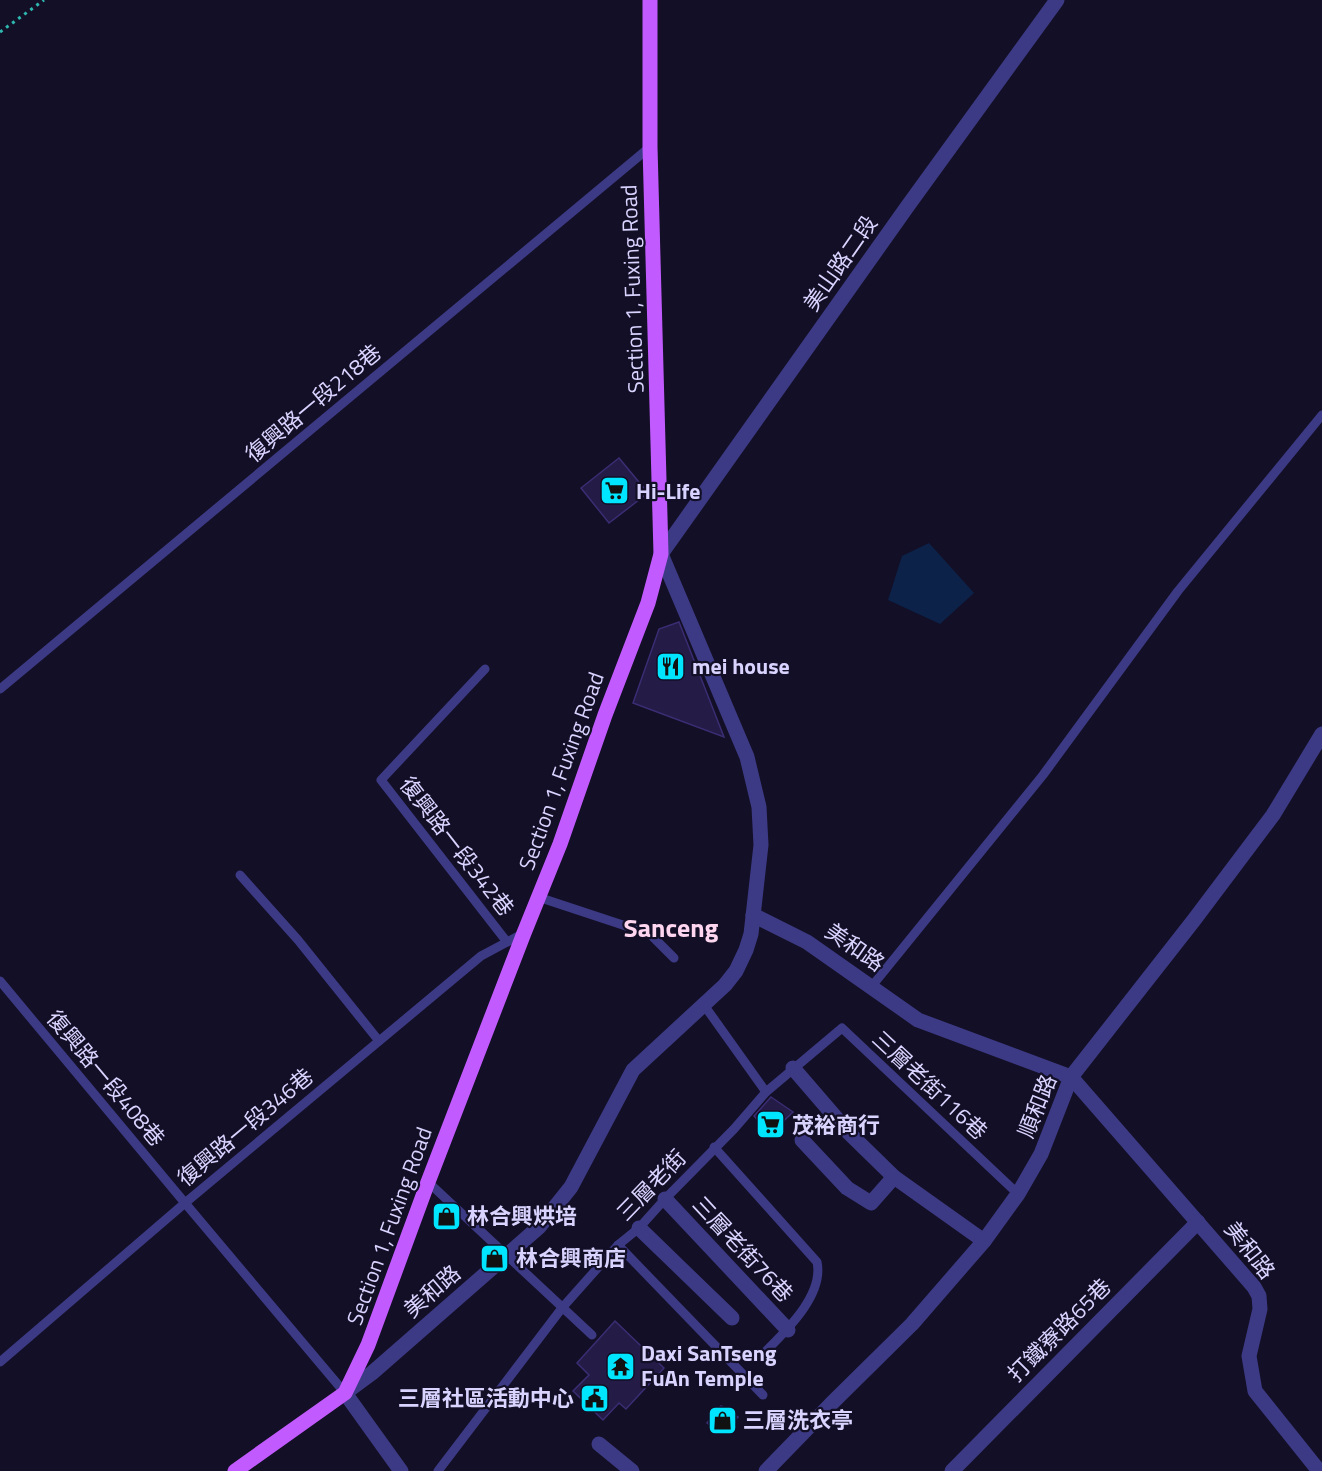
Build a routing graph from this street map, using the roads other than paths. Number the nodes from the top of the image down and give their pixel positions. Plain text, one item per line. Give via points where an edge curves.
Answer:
1 (650, 0) edge
2 (1057, 0) edge
3 (650, 147) junction
4 (1322, 415) edge
5 (662, 554) junction
6 (485, 669) dead end
7 (0, 689) edge
8 (1322, 734) edge
9 (240, 875) dead end
10 (538, 897) junction
11 (753, 915) junction
12 (524, 933) junction
13 (507, 942) junction
14 (674, 958) dead end
15 (0, 981) edge
16 (872, 987) junction
17 (704, 1005) junction
18 (842, 1028) joint
19 (379, 1041) junction
20 (793, 1068) junction
21 (1071, 1077) junction
22 (766, 1092) junction
23 (802, 1140) dead end
24 (714, 1147) junction
25 (894, 1176) junction
26 (428, 1182) junction
27 (1018, 1194) junction
28 (665, 1199) junction
29 (185, 1203) junction
30 (1198, 1222) junction
31 (639, 1228) junction
32 (984, 1240) junction
33 (618, 1245) junction
34 (507, 1257) junction
35 (562, 1308) junction
36 (732, 1318) dead end
37 (788, 1330) junction
38 (592, 1335) dead end
39 (768, 1350) dead end
40 (0, 1362) edge
41 (345, 1393) junction
42 (763, 1395) dead end
43 (599, 1444) dead end
44 (1318, 1465) edge
45 (236, 1471) edge
46 (401, 1471) edge
47 (438, 1471) edge
48 (632, 1471) edge
49 (766, 1471) edge
50 (952, 1471) edge

1 - 3 main road, Section 1, Fuxing Road
2 - 5 street, 美山路二段
3 - 5 main road, Section 1, Fuxing Road
3 - 7 lane, 復興路一段218巷
4 - 16 lane via 1178,591 1043,774
5 - 10 main road, Section 1, Fuxing Road via 648,603
5 - 11 street via 747,757 759,807 761,844
6 - 13 lane, 復興路一段342巷 via 381,780
8 - 21 street, 順和路 via 1273,815
9 - 19 lane
10 - 12 main road, Section 1, Fuxing Road
10 - 14 lane via 650,933
11 - 16 street, 美和路 via 807,942
11 - 17 street, 美和路 via 746,951 736,971
12 - 13 lane, 復興路一段346巷
12 - 26 main road, Section 1, Fuxing Road
13 - 19 lane, 復興路一段346巷 via 481,956
15 - 29 lane, 復興路一段408巷
16 - 21 street, 美和路 via 918,1020
17 - 22 lane
17 - 34 street, 美和路 via 633,1070 571,1187 539,1227
18 - 20 lane, 三層老街
18 - 27 lane, 三層老街116巷
19 - 29 lane, 復興路一段346巷
20 - 22 lane, 三層老街
20 - 25 street via 849,1133
21 - 27 street, 順和路 via 1041,1154
21 - 30 street, 美和路
22 - 24 lane, 三層老街
23 - 25 street via 847,1188 871,1203
24 - 28 lane, 三層老街
24 - 37 lane via 817,1262 814,1290
25 - 32 street
26 - 34 lane
26 - 41 main road, Section 1, Fuxing Road via 368,1345
27 - 32 street, 順和路
28 - 31 lane, 三層老街
28 - 37 street, 三層老街76巷
29 - 40 lane, 復興路一段346巷
29 - 41 lane, 復興路一段408巷
30 - 44 street, 美和路 via 1259,1296 1260,1309 1249,1356 1255,1391
30 - 50 street, 打鐵寮路65巷
31 - 33 lane, 三層老街
31 - 36 street
32 - 49 street, 順和路 via 912,1324
33 - 35 lane, 三層老街
33 - 42 lane
34 - 35 lane
34 - 41 street, 美和路
35 - 38 lane
35 - 47 lane, 三層老街
37 - 39 lane
41 - 45 main road, Section 1, Fuxing Road
41 - 46 street
43 - 48 street

